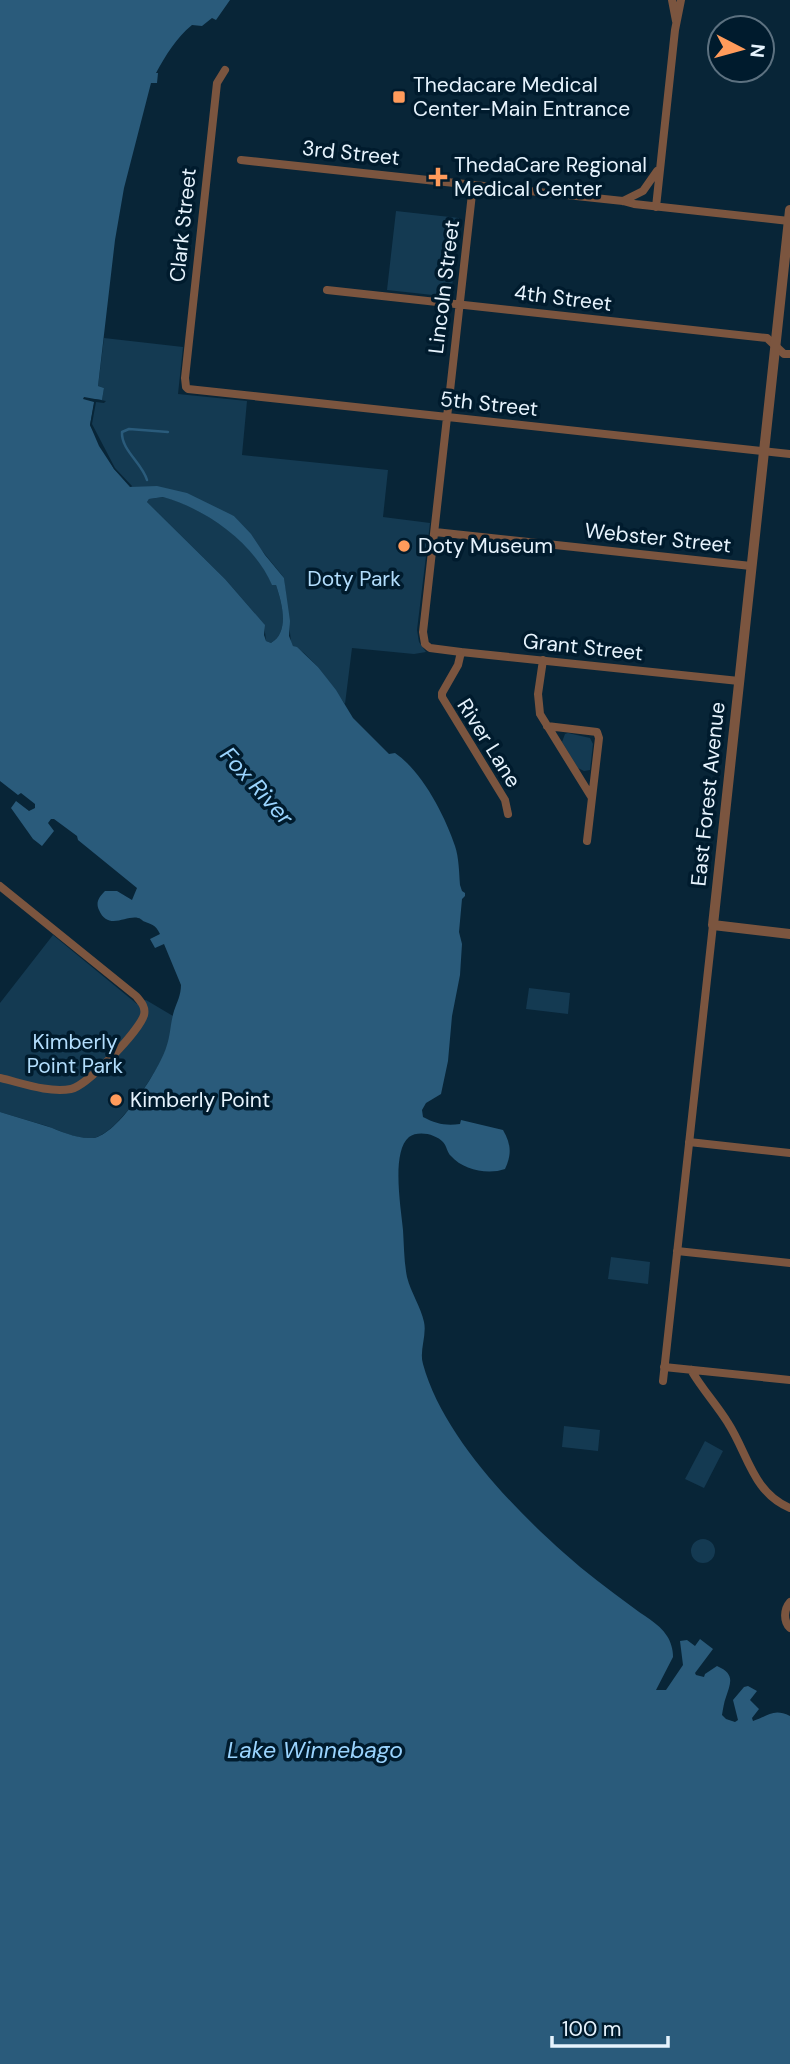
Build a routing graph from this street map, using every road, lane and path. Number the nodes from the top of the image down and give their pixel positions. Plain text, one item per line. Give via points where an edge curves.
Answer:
1 (672, 0) edge
2 (681, 0) edge
3 (676, 21) junction
4 (225, 70) dead end
5 (241, 160) dead end
6 (661, 162) junction
7 (473, 185) junction
8 (623, 201) junction
9 (656, 207) junction
10 (790, 210) edge
11 (789, 221) edge
12 (327, 290) dead end
13 (460, 304) junction
14 (775, 345) junction
15 (790, 355) edge
16 (186, 387) joint
17 (447, 417) junction
18 (764, 451) junction
19 (790, 454) edge
20 (435, 532) junction
21 (751, 566) junction
22 (425, 644) joint
23 (461, 652) junction
24 (543, 660) junction
25 (739, 681) junction
26 (547, 726) junction
27 (592, 799) junction
28 (508, 814) dead end
29 (587, 841) dead end
30 (0, 886) edge
31 (713, 925) junction
32 (790, 933) edge
33 (0, 1078) edge
34 (689, 1142) junction
35 (790, 1153) edge
36 (677, 1251) junction
37 (790, 1263) edge
38 (664, 1367) junction
39 (691, 1370) junction
40 (790, 1380) edge
41 (663, 1381) dead end
42 (790, 1508) edge
43 (790, 1602) edge
44 (790, 1628) edge

1 - 3 street
2 - 3 street
3 - 6 street
4 - 16 street, Clark Street via 217,83
5 - 7 street, 3rd Street
6 - 8 street via 646,189
6 - 9 street
7 - 8 street, 3rd Street
7 - 13 street, Lincoln Street
8 - 9 street, 3rd Street
9 - 11 street, 3rd Street
10 - 11 street, East Forest Avenue
11 - 14 street, East Forest Avenue
12 - 13 street, 4th Street
13 - 14 street, 4th Street via 767,338
13 - 17 street, Lincoln Street
14 - 15 street, 4th Street
14 - 18 street, East Forest Avenue
16 - 17 street, 5th Street
17 - 18 street, 5th Street
17 - 20 street, Lincoln Street
18 - 19 street, 5th Street
18 - 21 street, East Forest Avenue
20 - 21 street, Webster Street
20 - 22 street, Lincoln Street
21 - 25 street, East Forest Avenue
22 - 23 street, Grant Street
23 - 24 street, Grant Street
23 - 28 street, River Lane via 442,697 505,800
24 - 25 street, Grant Street
24 - 26 street via 538,703
25 - 31 street, East Forest Avenue
26 - 27 street
26 - 27 street via 597,732
27 - 29 street
30 - 33 street via 136,996 144,1011 135,1029 93,1076 78,1086 55,1089
31 - 32 street
31 - 34 street, East Forest Avenue
34 - 35 street
34 - 36 street, East Forest Avenue
36 - 37 street
36 - 38 street, East Forest Avenue
38 - 39 street
38 - 41 street, East Forest Avenue
39 - 40 street
39 - 42 street via 730,1425 766,1493
43 - 44 street via 785,1618

